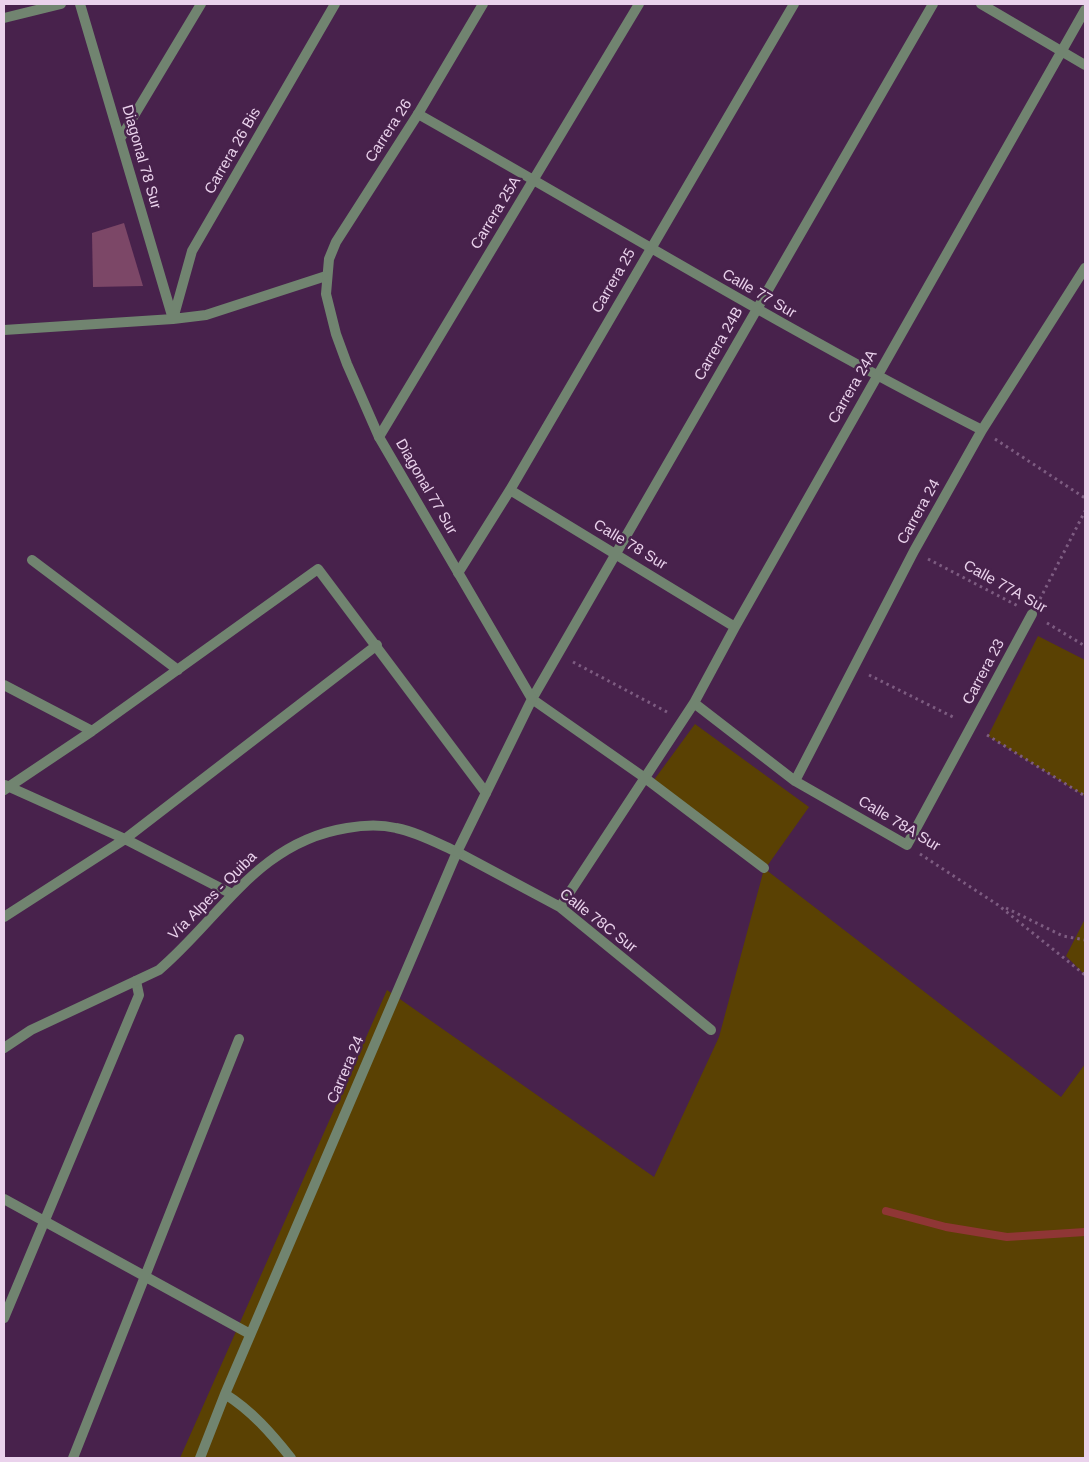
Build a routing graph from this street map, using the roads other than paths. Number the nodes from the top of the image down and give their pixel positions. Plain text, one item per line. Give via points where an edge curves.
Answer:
1 (61, 4) edge
2 (80, 4) edge
3 (201, 4) edge
4 (335, 4) edge
5 (483, 4) edge
6 (639, 4) edge
7 (794, 4) edge
8 (933, 4) edge
9 (981, 4) edge
10 (1085, 10) edge
11 (4, 18) edge
12 (1061, 51) junction
13 (1085, 65) edge
14 (418, 114) junction
15 (120, 139) junction
16 (534, 180) junction
17 (651, 247) junction
18 (1085, 268) edge
19 (326, 276) junction
20 (756, 310) junction
21 (173, 320) junction
22 (4, 330) edge
23 (876, 377) junction
24 (982, 430) junction
25 (379, 437) junction
26 (510, 490) junction
27 (616, 554) junction
28 (32, 560) dead end
29 (458, 573) junction
30 (1032, 614) road end
31 (735, 627) junction
32 (377, 646) junction
33 (178, 670) junction
34 (4, 685) edge
35 (532, 699) junction
36 (694, 703) junction
37 (92, 731) junction
38 (644, 778) junction
39 (795, 781) junction
40 (5, 787) edge
41 (486, 793) junction
42 (125, 839) junction
43 (907, 845) joint
44 (457, 852) junction
45 (764, 868) dead end
46 (232, 894) junction
47 (560, 907) junction
48 (4, 916) edge
49 (136, 981) junction
50 (711, 1030) dead end
51 (240, 1039) dead end
52 (4, 1048) edge
53 (4, 1199) edge
54 (44, 1222) junction
55 (145, 1277) junction
56 (4, 1318) edge
57 (250, 1334) junction
58 (225, 1394) junction
59 (73, 1458) edge
60 (200, 1458) edge
61 (291, 1458) edge

1 - 11 street
2 - 15 street, Diagonal 78 Sur
3 - 15 street
4 - 21 street, Carrera 26 Bis via 192,251
5 - 14 street, Carrera 26
6 - 16 street, Carrera 25A
7 - 17 street, Carrera 25
8 - 20 street, Carrera 24B
9 - 12 street
10 - 12 street, Carrera 24A
12 - 13 street
12 - 23 street, Carrera 24A
14 - 16 street, Calle 77 Sur
14 - 19 street, Carrera 26 via 345,226 329,259
15 - 21 street, Diagonal 78 Sur
16 - 17 street, Calle 77 Sur
16 - 25 street, Carrera 25A
17 - 20 street, Calle 77 Sur
17 - 26 street, Carrera 25
18 - 24 street, Carrera 24
19 - 21 street via 206,315
19 - 25 street, Diagonal 77 Sur via 326,294 336,334
20 - 23 street, Calle 77 Sur
20 - 27 street, Carrera 24B
21 - 22 street
23 - 24 street, Calle 77 Sur
23 - 31 street, Carrera 24A
24 - 39 street, Carrera 24 via 914,551
25 - 29 street, Diagonal 77 Sur
26 - 27 street, Calle 78 Sur
26 - 29 street, Carrera 25
27 - 31 street, Calle 78 Sur
27 - 35 street, Carrera 24B
28 - 33 street
29 - 35 street, Diagonal 77 Sur
30 - 43 street, Carrera 23
31 - 36 street, Carrera 24A
32 - 33 street via 318,569
32 - 41 street
32 - 42 street
33 - 37 street
34 - 37 street
35 - 38 street
35 - 41 street, Carrera 24
36 - 38 street, Carrera 24A
36 - 39 street, Calle 78A Sur
37 - 40 street
38 - 45 street
38 - 47 street, Carrera 24A
39 - 43 street, Calle 78A Sur
40 - 42 street
41 - 44 street, Carrera 24
42 - 46 street
42 - 48 street
44 - 46 street, Vía Alpes - Quiba via 398,828 382,825 330,830 285,849
44 - 47 street, Calle 78C Sur
44 - 57 street, Carrera 24
46 - 49 street, Vía Alpes - Quiba via 175,956 159,970
47 - 50 street, Calle 78C Sur
49 - 52 street, Vía Alpes - Quiba via 31,1030
49 - 54 street via 138,995
51 - 55 street
53 - 54 street
54 - 55 street
54 - 56 street
55 - 57 street
55 - 59 street
57 - 58 street, Carrera 24
58 - 60 street, Carrera 24
58 - 61 street via 257,1418

